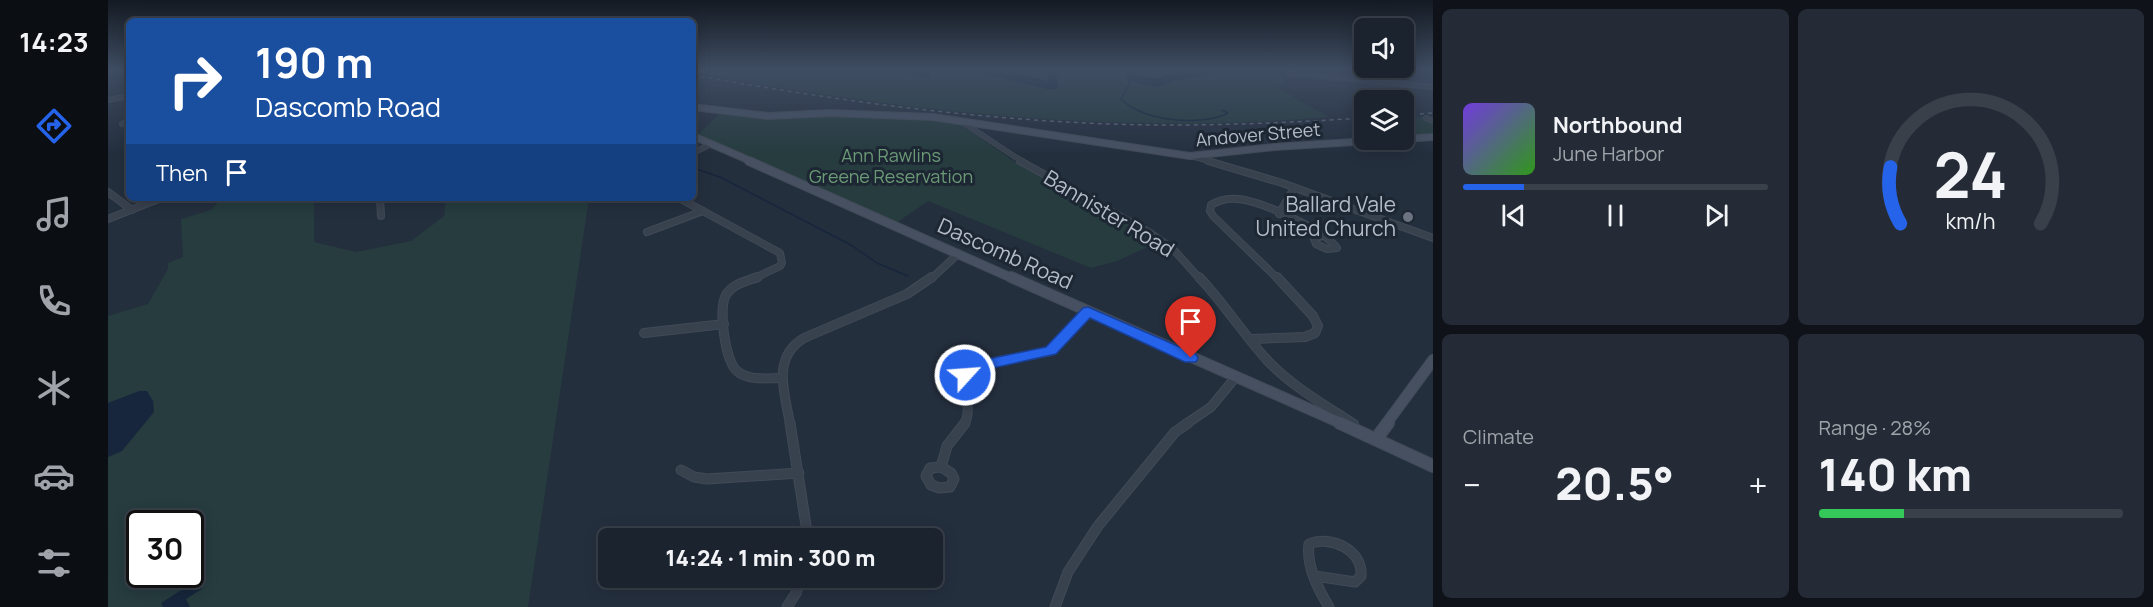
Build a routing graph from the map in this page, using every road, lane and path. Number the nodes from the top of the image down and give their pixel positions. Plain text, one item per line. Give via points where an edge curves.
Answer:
1 (696, 107) edge
2 (1426, 118) dead end
3 (1433, 121) edge
4 (962, 122) junction
5 (696, 137) edge
6 (1429, 137) edge
7 (1433, 142) edge
8 (711, 144) junction
9 (696, 152) edge
10 (1190, 156) junction
11 (1294, 188) junction
12 (108, 192) edge
13 (154, 201) edge
14 (380, 201) edge
15 (685, 201) edge
16 (132, 210) junction
17 (703, 211) junction
18 (1279, 214) junction
19 (381, 216) dead end
20 (108, 219) edge
21 (647, 232) dead end
22 (1322, 236) dead end
23 (1433, 238) edge
24 (959, 253) junction
25 (1088, 311) junction
26 (724, 324) junction
27 (644, 333) dead end
28 (1251, 339) junction
29 (1433, 360) edge
30 (782, 378) junction
31 (1235, 378) junction
32 (1376, 439) junction
33 (1433, 466) edge
34 (941, 467) dead end
35 (681, 470) dead end
36 (799, 473) junction
37 (807, 528) edge
38 (1315, 576) junction
39 (798, 588) edge
40 (786, 607) edge
41 (1055, 607) edge
42 (1329, 607) edge

1 - 4 main road, Andover Street via 768,116 877,114
2 - 3 street
4 - 10 main road, Andover Street
4 - 28 street, Bannister Road via 1028,166 1173,249
5 - 8 main road, Dascomb Road
6 - 7 main road
6 - 10 main road, Andover Street
8 - 9 street
8 - 24 main road, Dascomb Road
10 - 11 street
11 - 18 street
11 - 23 street
12 - 16 street
13 - 16 street
14 - 19 street
15 - 17 street
16 - 20 street
17 - 21 street
17 - 26 street via 776,249 782,259 776,269 728,291 723,302
18 - 22 street
18 - 28 street via 1238,199 1221,200 1210,207 1213,216 1256,255 1318,326 1315,333 1305,337
24 - 25 main road, Dascomb Road
24 - 30 street via 907,294 795,343 782,363
25 - 31 main road, Dascomb Road
25 - 34 street via 1051,351 984,364 968,372 964,384 967,420 948,446
26 - 27 street
26 - 30 street via 725,352 731,366 752,378
28 - 32 street, Bannister Road via 1290,380
29 - 32 main road
30 - 36 street
31 - 32 main road, Dascomb Road
31 - 41 street via 1206,411 1175,432 1098,526 1068,572
32 - 33 main road, Dascomb Road
35 - 36 street via 707,479
36 - 37 street
38 - 38 street via 1355,582 1363,574 1352,553 1319,539 1307,549
38 - 42 street
39 - 40 street

